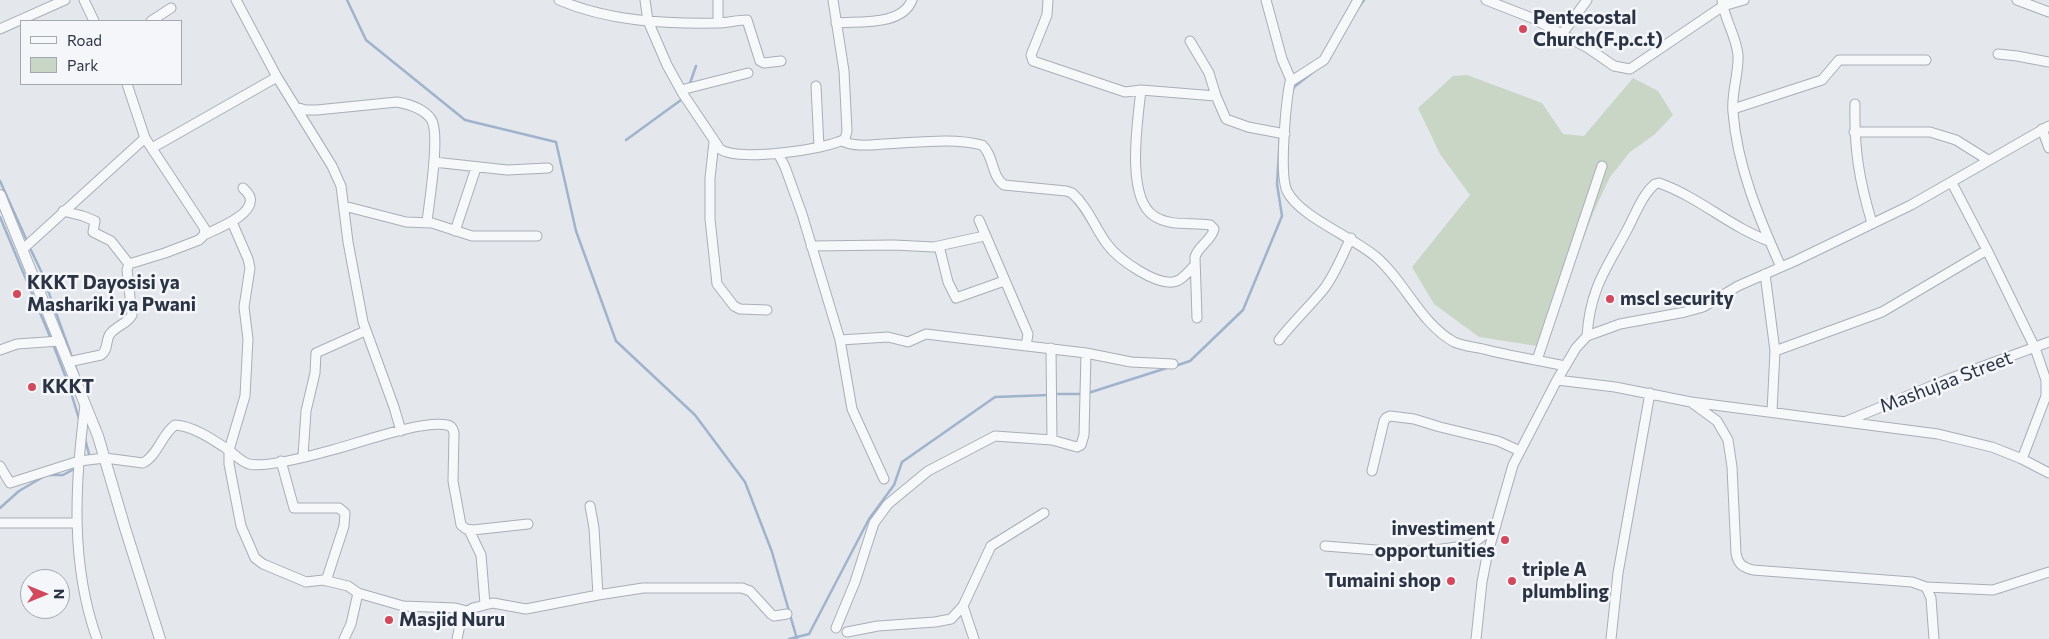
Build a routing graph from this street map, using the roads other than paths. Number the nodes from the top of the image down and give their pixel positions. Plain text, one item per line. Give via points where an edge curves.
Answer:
1 (65, 0) edge
2 (84, 0) edge
3 (236, 0) edge
4 (559, 0) edge
5 (645, 0) edge
6 (718, 0) edge
7 (833, 0) edge
8 (912, 0) edge
9 (1048, 0) edge
10 (1266, 0) edge
11 (1358, 0) edge
12 (1486, 0) edge
13 (1587, 0) edge
14 (1744, 0) edge
15 (2017, 0) edge
16 (1722, 3) edge
17 (171, 8) dead end
18 (2049, 12) edge
19 (20, 20) edge
20 (20, 20) edge
21 (94, 20) edge
22 (153, 20) edge
23 (648, 21) junction
24 (718, 23) junction
25 (836, 23) junction
26 (0, 29) edge
27 (1562, 34) junction
28 (1190, 41) dead end
29 (1998, 54) dead end
30 (1926, 60) dead end
31 (781, 61) dead end
32 (2049, 62) edge
33 (748, 74) dead end
34 (277, 77) junction
35 (1291, 80) junction
36 (127, 85) edge
37 (816, 86) dead end
38 (681, 90) junction
39 (1142, 90) junction
40 (1216, 96) junction
41 (1855, 104) dead end
42 (296, 107) junction
43 (1732, 109) junction
44 (2046, 128) edge
45 (1854, 132) junction
46 (1285, 134) junction
47 (145, 138) junction
48 (842, 140) junction
49 (714, 142) junction
50 (819, 147) junction
51 (152, 148) junction
52 (2049, 148) edge
53 (778, 153) junction
54 (1988, 160) junction
55 (434, 162) junction
56 (1602, 166) dead end
57 (476, 168) junction
58 (548, 168) dead end
59 (1952, 183) junction
60 (243, 188) dead end
61 (0, 195) edge
62 (344, 206) junction
63 (63, 211) junction
64 (979, 220) dead end
65 (232, 222) junction
66 (427, 222) junction
67 (1872, 223) junction
68 (454, 231) junction
69 (204, 235) junction
70 (537, 236) dead end
71 (984, 236) junction
72 (1351, 238) junction
73 (1769, 241) junction
74 (812, 246) junction
75 (939, 246) junction
76 (23, 249) junction
77 (1987, 250) junction
78 (129, 264) junction
79 (1195, 266) junction
80 (1781, 267) junction
81 (1764, 274) junction
82 (1004, 281) junction
83 (767, 310) dead end
84 (1197, 318) dead end
85 (365, 331) junction
86 (1587, 336) junction
87 (840, 340) junction
88 (1280, 340) dead end
89 (60, 341) junction
90 (2049, 342) edge
91 (1026, 346) junction
92 (1051, 348) junction
93 (2035, 348) junction
94 (0, 350) edge
95 (1775, 351) junction
96 (1086, 353) junction
97 (1537, 360) junction
98 (68, 362) junction
99 (1173, 364) dead end
100 (1565, 366) junction
101 (1557, 380) junction
102 (1650, 393) junction
103 (1691, 402) junction
104 (85, 404) junction
105 (1772, 412) junction
106 (1844, 422) junction
107 (400, 431) junction
108 (1052, 440) junction
109 (229, 450) junction
110 (1520, 451) junction
111 (303, 456) junction
112 (105, 458) junction
113 (2022, 459) junction
114 (79, 461) junction
115 (281, 461) junction
116 (0, 466) edge
117 (1372, 471) dead end
118 (2049, 473) edge
119 (884, 479) dead end
120 (590, 506) dead end
121 (1044, 513) dead end
122 (76, 522) junction
123 (0, 523) edge
124 (528, 524) dead end
125 (1496, 525) junction
126 (469, 530) junction
127 (1325, 546) dead end
128 (2049, 572) edge
129 (326, 581) junction
130 (1926, 587) junction
131 (358, 593) junction
132 (598, 594) junction
133 (485, 604) junction
134 (963, 606) junction
135 (467, 611) junction
136 (787, 614) dead end
137 (836, 628) dead end
138 (847, 632) dead end
139 (97, 639) edge
140 (160, 639) edge
141 (344, 639) edge
142 (457, 639) edge
143 (974, 639) edge
144 (1476, 639) edge
145 (1611, 639) edge
146 (1934, 639) edge

1 - 20 street
2 - 21 street
3 - 34 street
4 - 23 street via 619,17
5 - 23 street
6 - 24 street
7 - 25 street
8 - 25 street via 900,15 887,19
9 - 39 street via 1047,14 1031,55 1032,61 1125,92
10 - 35 street
11 - 35 street via 1324,60
12 - 27 street
13 - 27 street
14 - 16 street
15 - 18 street
16 - 27 street via 1630,69 1614,66
16 - 43 street via 1738,56
17 - 22 street
19 - 26 street
23 - 24 street
23 - 38 street
24 - 31 street via 748,20 760,60 764,63
25 - 48 street via 846,107 847,131
28 - 40 street via 1209,73
29 - 32 street
30 - 43 street via 1839,60 1822,80
33 - 38 street
34 - 42 street
34 - 51 street
35 - 46 street
36 - 47 street
37 - 50 street
38 - 49 street
39 - 40 street
39 - 79 street via 1136,134 1140,196 1154,216 1177,224 1205,224 1214,228 1214,233 1196,253
40 - 46 street via 1224,116 1230,121
41 - 45 street
42 - 55 street via 317,110 406,104 421,110 433,122
42 - 62 street via 341,186
43 - 73 street via 1747,182
44 - 52 street
44 - 54 street
45 - 54 street via 1930,132 1956,140
45 - 67 street via 1859,179
46 - 72 street via 1284,172 1288,193 1316,218
47 - 51 street
47 - 63 street
48 - 50 street
48 - 79 street via 867,145 938,142 982,145 1004,185 1072,193 1110,248 1141,272 1174,282
49 - 53 street via 728,153
49 - 83 street via 710,219 716,284 734,306
50 - 53 street
51 - 69 street via 205,229
53 - 74 street via 791,181
54 - 59 street
55 - 57 street
55 - 66 street
56 - 97 street
57 - 58 street
57 - 68 street
59 - 67 street
59 - 77 street
60 - 65 street via 250,196 250,204 243,215
61 - 76 street
62 - 66 street via 406,222
62 - 85 street
63 - 76 street
63 - 78 street via 95,221 93,232 111,241
64 - 71 street
65 - 69 street
65 - 109 street via 250,268 244,307 248,339 245,396
66 - 68 street
67 - 80 street
68 - 70 street via 475,236
69 - 78 street via 165,254
71 - 75 street
71 - 82 street
72 - 88 street via 1334,273
72 - 97 street via 1386,265 1432,323 1452,341
73 - 80 street
73 - 86 street via 1737,227 1683,193 1655,184 1598,282
74 - 75 street
74 - 87 street
75 - 82 street via 948,282 956,298
76 - 89 street
77 - 93 street
77 - 95 street via 1882,312
78 - 98 street via 132,315 129,321 110,334 101,355
79 - 84 street
80 - 81 street
81 - 86 street via 1703,306 1620,324
81 - 95 street
82 - 91 street via 1028,334
85 - 107 street
85 - 111 street via 316,353 306,411
86 - 100 street
87 - 91 street via 888,337 908,342 926,334
87 - 119 street via 852,409
89 - 94 street via 16,344
89 - 98 street
90 - 93 street, Mashujaa Street
91 - 92 street
92 - 96 street
92 - 108 street
93 - 106 street, Mashujaa Street
93 - 113 street via 2046,380 2046,396
95 - 105 street
96 - 99 street via 1131,362
96 - 108 street via 1082,444 1077,447
97 - 100 street
98 - 104 street
100 - 101 street
101 - 102 street
101 - 110 street
102 - 103 street
102 - 145 street via 1618,573
103 - 105 street
103 - 130 street via 1717,421 1728,440 1736,553 1743,568 1912,582
104 - 112 street
104 - 114 street
105 - 106 street
106 - 113 street via 1938,434 1992,447
107 - 111 street
107 - 126 street via 433,425 452,428 453,481 461,523
108 - 137 street via 990,438 928,471 888,504 874,522
109 - 112 street via 176,425 143,464
109 - 115 street via 248,464
109 - 129 street via 240,522 254,558 303,581
110 - 117 street via 1498,441 1390,416 1384,421
110 - 125 street
111 - 115 street
112 - 114 street
112 - 140 street
113 - 118 street
114 - 116 street via 10,483
114 - 122 street
115 - 129 street via 294,508 339,508 344,512 344,526
120 - 132 street
121 - 134 street via 991,546
122 - 123 street
122 - 139 street via 84,596
124 - 126 street
125 - 127 street via 1471,544 1445,549 1389,551
125 - 144 street via 1482,582
126 - 133 street via 481,555
128 - 130 street via 1993,590
129 - 131 street via 350,587
130 - 146 street via 1931,598
131 - 135 street via 403,606
131 - 141 street
132 - 133 street via 526,609
132 - 136 street via 657,588 742,588 750,591 770,614
133 - 135 street
134 - 138 street via 957,615 944,621
134 - 143 street
135 - 142 street via 460,618

